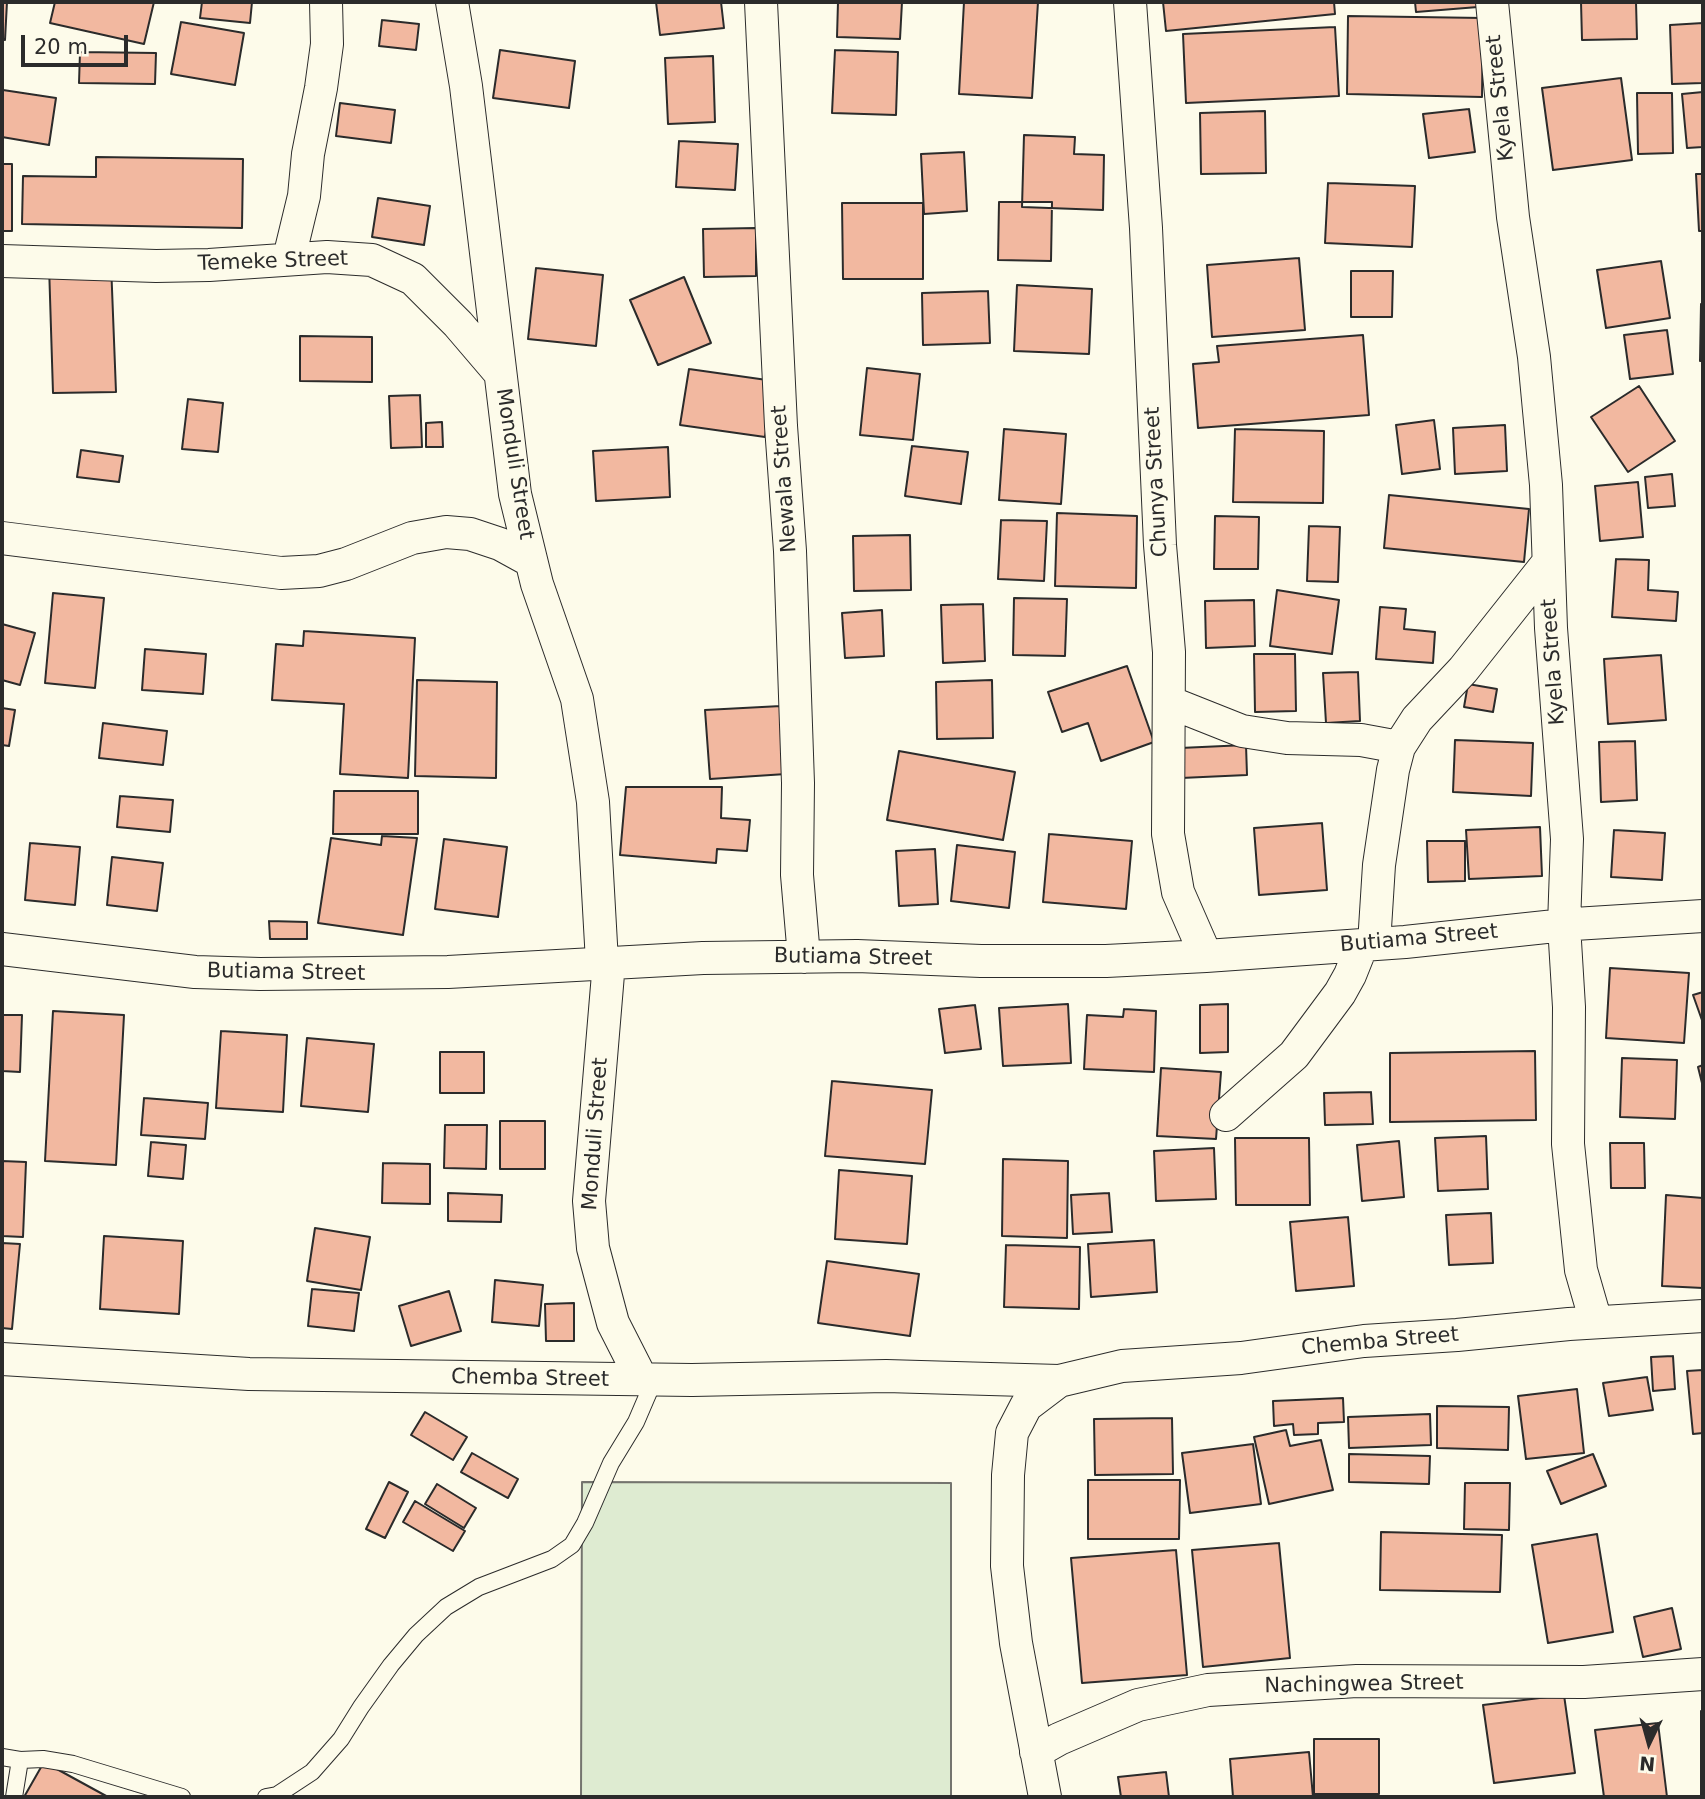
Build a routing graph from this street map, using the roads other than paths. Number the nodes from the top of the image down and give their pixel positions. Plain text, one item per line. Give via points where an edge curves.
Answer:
1 (326, 2) edge
2 (452, 2) edge
3 (761, 2) edge
4 (1130, 2) edge
5 (1492, 2) edge
6 (289, 258) junction
7 (2, 261) edge
8 (499, 372) junction
9 (2, 538) edge
10 (531, 561) junction
11 (1547, 564) junction
12 (1169, 702) junction
13 (1399, 747) junction
14 (1703, 916) edge
15 (1564, 925) junction
16 (1368, 944) junction
17 (2, 949) edge
18 (1206, 956) junction
19 (804, 957) junction
20 (605, 962) junction
21 (1226, 1115) dead end
22 (1703, 1317) edge
23 (1597, 1322) junction
24 (2, 1359) edge
25 (648, 1380) junction
26 (1059, 1381) junction
27 (1703, 1674) edge
28 (1036, 1752) junction
29 (2, 1756) edge
30 (20, 1760) junction
31 (14, 1797) edge
32 (182, 1797) edge
33 (266, 1797) edge
34 (1045, 1797) edge

1 - 6 street via 321,88
2 - 8 street, Monduli Street
3 - 19 street, Newala Street via 790,551 797,875
4 - 12 street, Chunya Street
5 - 11 street, Kyela Street via 1513,216 1534,357 1546,485
6 - 7 street, Temeke Street via 156,266
6 - 8 street, Temeke Street via 372,260 413,279
8 - 10 street, Monduli Street via 515,494
9 - 10 street via 281,573 319,571 412,538 446,532 470,534
10 - 20 street, Monduli Street via 577,699 593,802
11 - 13 street via 1463,670 1417,719
11 - 15 street, Kyela Street via 1567,839
12 - 13 street via 1242,731
12 - 18 street, Chunya Street via 1168,834 1178,892
13 - 16 street
14 - 15 street, Butiama Street
15 - 16 street, Butiama Street
15 - 23 street, Kyela Street via 1569,1007 1568,1144 1581,1270
16 - 18 street, Butiama Street
16 - 21 street via 1340,993 1294,1055
17 - 20 street, Butiama Street via 195,972 260,974 448,972
18 - 19 street, Butiama Street via 1037,961
19 - 20 street, Butiama Street
20 - 25 street, Monduli Street via 589,1201 593,1248 613,1323
22 - 23 street, Chemba Street
23 - 26 street, Chemba Street via 1122,1366
24 - 25 street, Chemba Street via 249,1374
25 - 26 street, Chemba Street via 886,1376
25 - 33 lane via 636,1422 572,1545 552,1559 480,1587 446,1607 416,1634 312,1772
26 - 28 street, Chemba Street via 1026,1406 1012,1433 1009,1475 1007,1566
27 - 28 street, Nachingwea Street via 1584,1682 1357,1681 1208,1690 1138,1705
28 - 34 street, Chemba Street
29 - 30 lane
30 - 31 lane
30 - 32 lane via 73,1764

